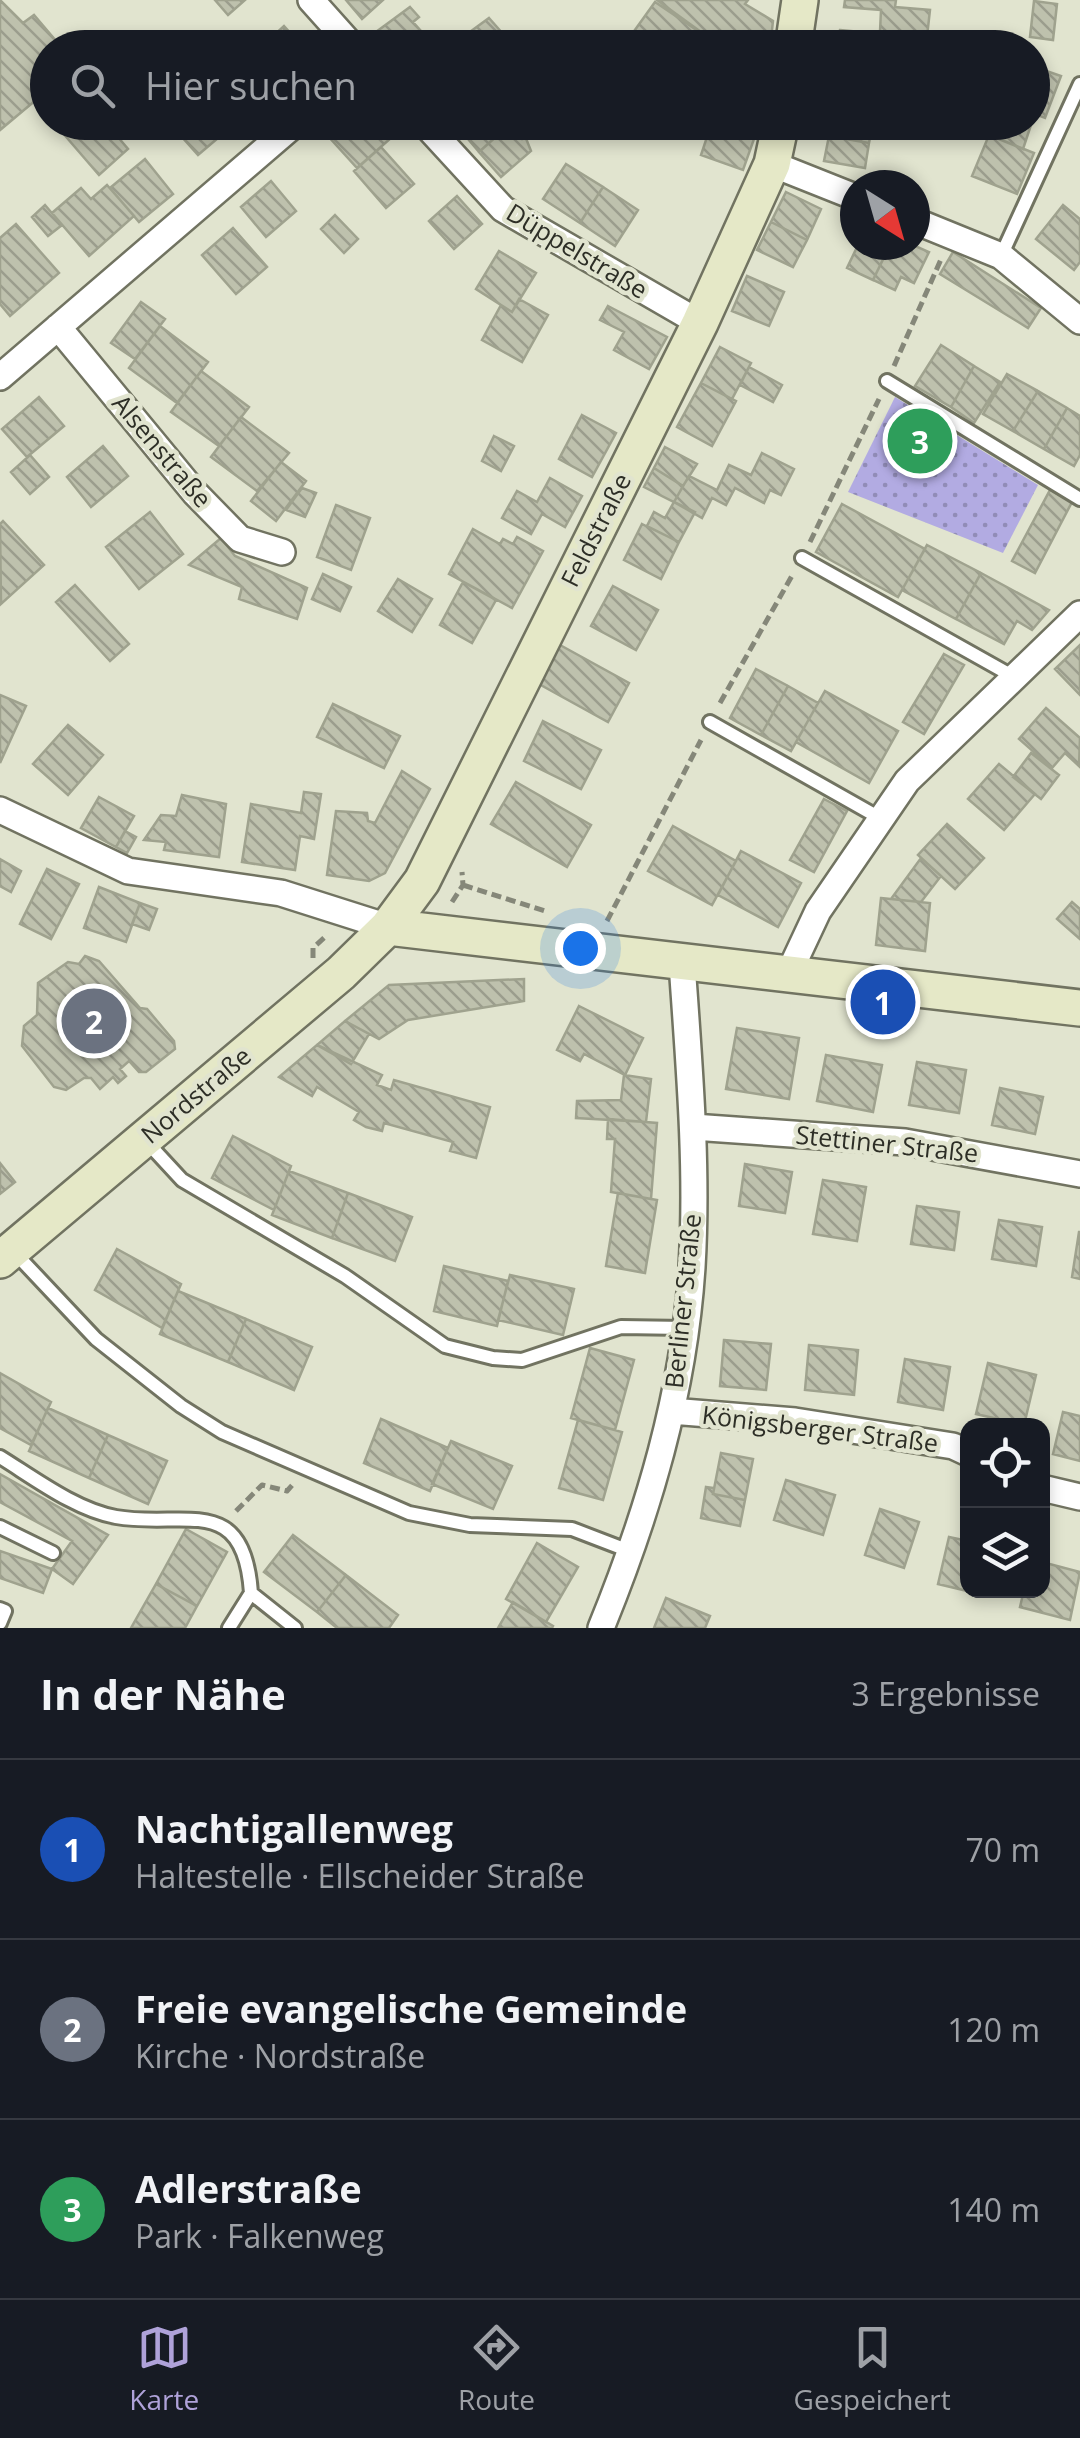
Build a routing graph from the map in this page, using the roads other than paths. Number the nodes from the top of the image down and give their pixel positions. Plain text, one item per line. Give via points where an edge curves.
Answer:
1 (312, 0) edge
2 (800, 0) edge
3 (338, 30) edge
4 (796, 30) edge
5 (1080, 84) edge
6 (276, 140) edge
7 (440, 140) edge
8 (777, 140) edge
9 (772, 164) junction
10 (840, 192) edge
11 (930, 228) edge
12 (1001, 256) junction
13 (1080, 321) edge
14 (700, 322) junction
15 (58, 327) junction
16 (0, 377) edge
17 (887, 381) road end
18 (1080, 499) edge
19 (282, 552) dead end
20 (802, 558) road end
21 (1080, 614) edge
22 (1014, 678) junction
23 (710, 722) road end
24 (0, 810) edge
25 (878, 817) junction
26 (388, 926) junction
27 (682, 963) junction
28 (788, 975) junction
29 (1080, 1008) edge
30 (692, 1127) junction
31 (144, 1138) junction
32 (1080, 1174) edge
33 (6, 1255) edge
34 (684, 1328) junction
35 (671, 1411) junction
36 (960, 1449) edge
37 (0, 1458) edge
38 (1050, 1490) edge
39 (1080, 1497) edge
40 (0, 1527) edge
41 (632, 1552) junction
42 (53, 1554) dead end
43 (252, 1593) junction
44 (0, 1610) edge
45 (0, 1623) edge
46 (229, 1628) edge
47 (295, 1628) edge
48 (601, 1628) edge

1 - 3 street
2 - 4 street
5 - 12 lane
6 - 15 street
7 - 14 street, Düppelstraße via 503,209
8 - 9 street, Feldstraße
9 - 10 street
9 - 14 street, Feldstraße
11 - 12 street
12 - 13 street
14 - 26 street, Feldstraße via 431,868
15 - 16 street
15 - 19 street, Alsenstraße via 240,539
17 - 18 lane
20 - 22 lane
21 - 22 street
22 - 25 street
23 - 25 lane
24 - 26 street via 128,872 281,893
25 - 28 street via 818,910
26 - 27 street
26 - 31 street, Nordstraße via 341,974
27 - 28 street
27 - 30 street, Berliner Straße
28 - 29 street
30 - 32 street, Stettiner Straße via 905,1142
30 - 34 street, Berliner Straße via 692,1271
31 - 33 street, Nordstraße
31 - 34 lane via 182,1180 345,1276 445,1346 522,1360 621,1327
33 - 41 lane via 148,1382 222,1432 409,1513 445,1522 572,1530
34 - 35 street, Berliner Straße
35 - 36 street, Königsberger Straße via 794,1421
35 - 41 street, Berliner Straße
37 - 43 lane via 116,1517 211,1521 242,1546
38 - 39 street
40 - 42 lane
41 - 48 street, Berliner Straße
43 - 46 lane
43 - 47 lane
44 - 45 lane

